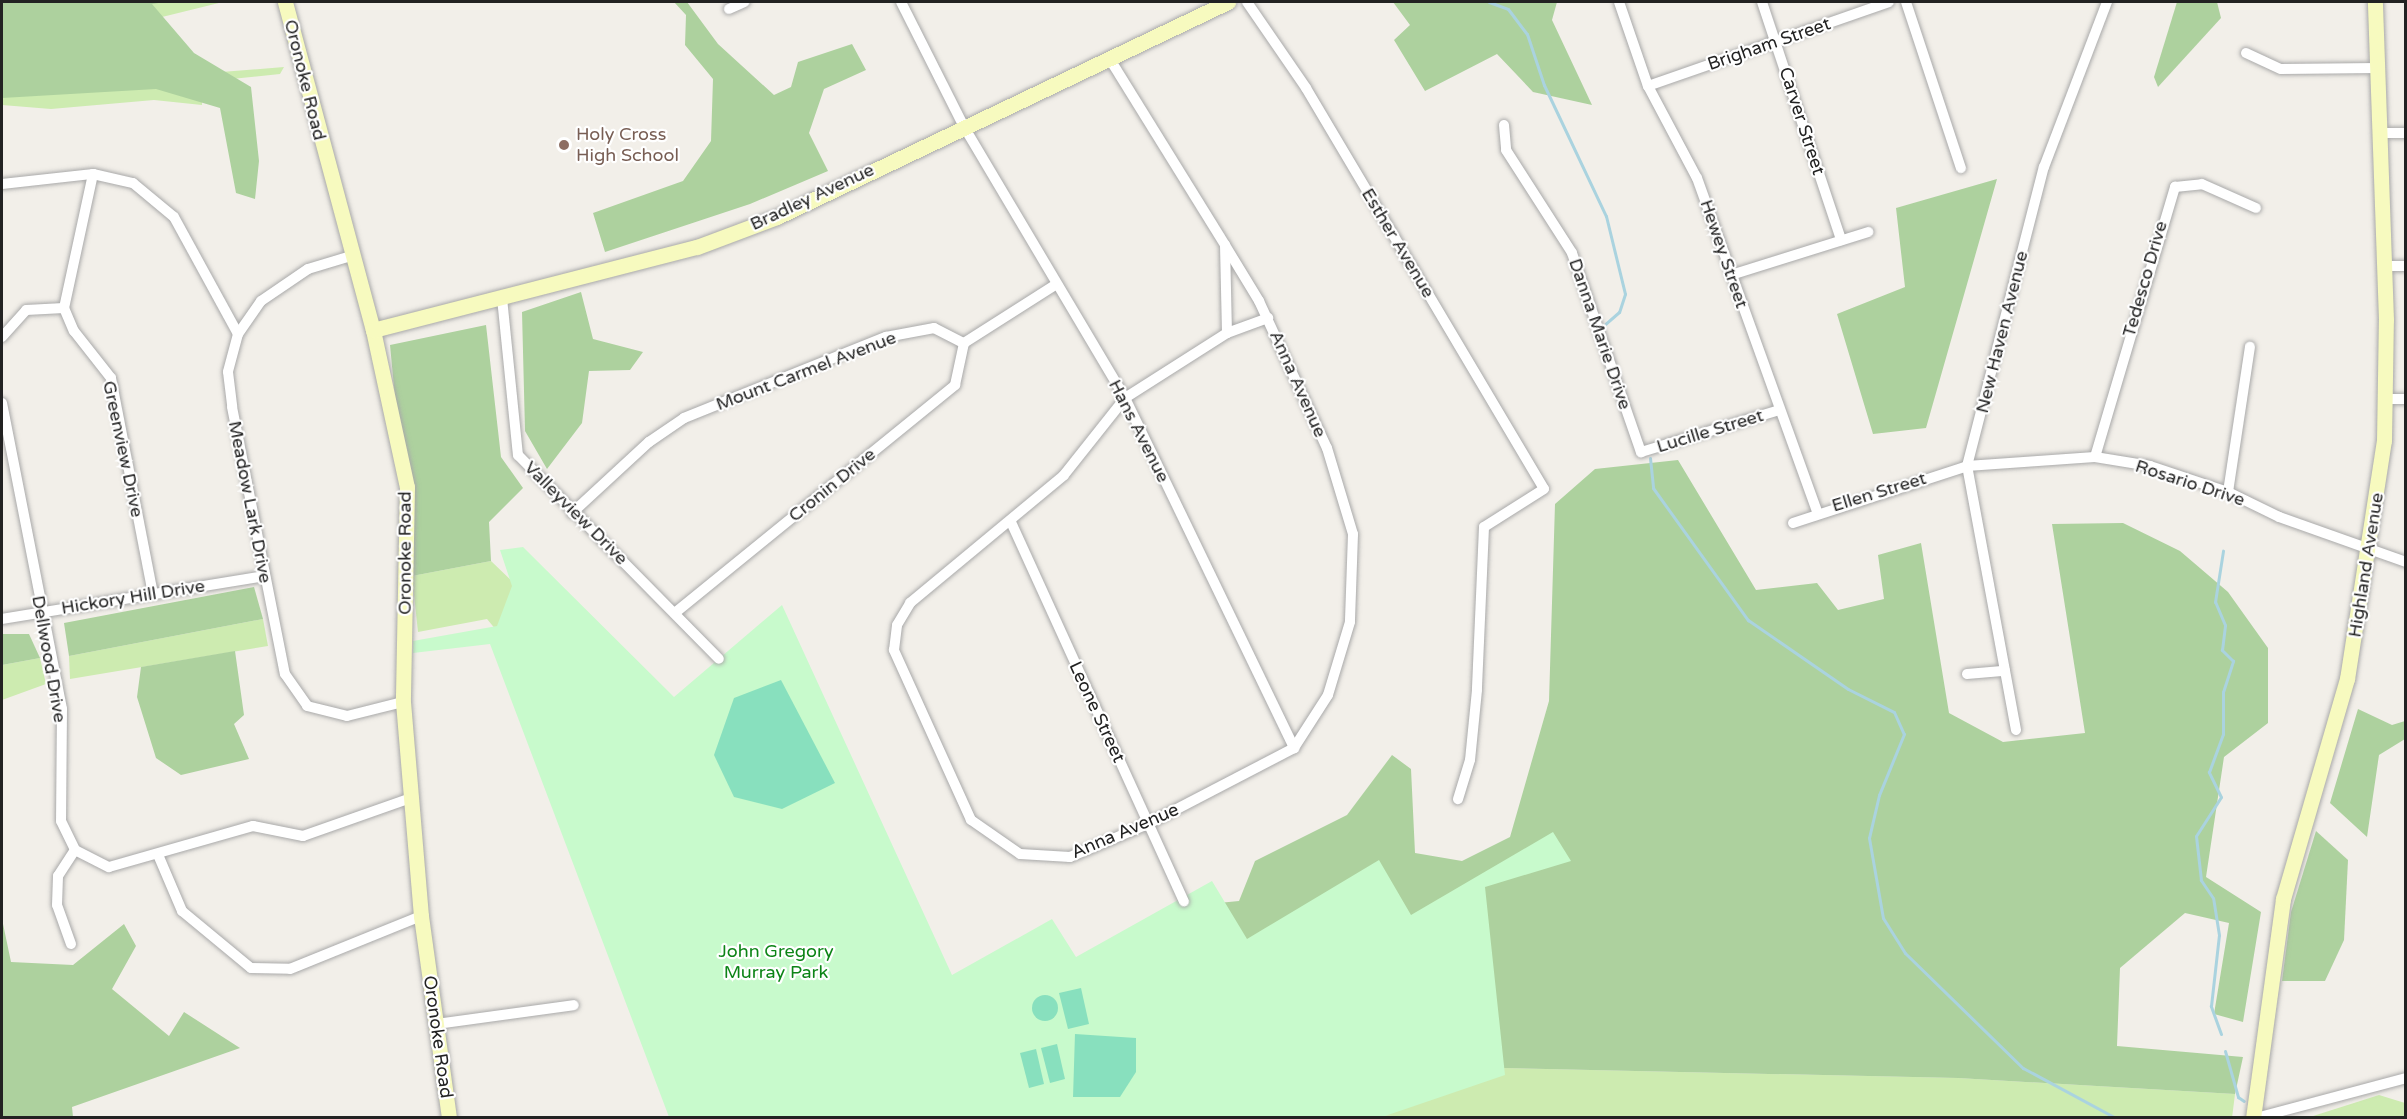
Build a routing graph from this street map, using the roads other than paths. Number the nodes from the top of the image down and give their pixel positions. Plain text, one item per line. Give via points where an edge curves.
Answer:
1 (285, 2) edge
2 (745, 2) edge
3 (902, 2) edge
4 (1228, 2) edge
5 (1247, 2) edge
6 (1619, 2) edge
7 (1762, 2) edge
8 (1889, 2) edge
9 (1906, 2) edge
10 (2375, 2) edge
11 (2103, 3) edge
12 (729, 9) dead end
13 (1776, 42) junction
14 (2246, 53) dead end
15 (1111, 61) junction
16 (2378, 68) junction
17 (1648, 86) junction
18 (963, 125) junction
19 (1504, 125) dead end
20 (2406, 132) edge
21 (2380, 133) junction
22 (1961, 168) dead end
23 (93, 174) junction
24 (2, 184) edge
25 (2256, 208) dead end
26 (1868, 232) dead end
27 (1842, 240) junction
28 (1225, 245) junction
29 (351, 256) junction
30 (2384, 266) junction
31 (2406, 266) edge
32 (1731, 275) junction
33 (1054, 285) junction
34 (502, 298) junction
35 (64, 308) junction
36 (1268, 318) junction
37 (373, 330) junction
38 (1227, 333) junction
39 (238, 334) junction
40 (2, 337) edge
41 (964, 344) junction
42 (2250, 347) dead end
43 (1125, 398) junction
44 (2387, 399) junction
45 (2406, 399) edge
46 (2, 403) edge
47 (1779, 410) junction
48 (1641, 452) joint
49 (2095, 457) junction
50 (1967, 466) junction
51 (2228, 492) junction
52 (1817, 511) junction
53 (572, 513) junction
54 (1011, 522) junction
55 (1793, 522) dead end
56 (2369, 549) junction
57 (2406, 562) edge
58 (264, 576) junction
59 (153, 594) junction
60 (41, 612) junction
61 (676, 612) junction
62 (2, 619) edge
63 (719, 658) dead end
64 (2005, 671) junction
65 (1967, 675) dead end
66 (403, 702) junction
67 (2016, 730) dead end
68 (1294, 748) junction
69 (411, 798) junction
70 (1458, 799) dead end
71 (1148, 824) junction
72 (75, 850) junction
73 (159, 857) junction
74 (1184, 901) dead end
75 (421, 915) junction
76 (70, 944) dead end
77 (574, 1005) dead end
78 (436, 1024) junction
79 (2406, 1078) edge
80 (449, 1118) edge
81 (2254, 1118) edge

1 - 29 street, Oronoke Road
2 - 12 street
3 - 18 street, Hans Avenue
4 - 15 street, Bradley Avenue
5 - 70 street, Esther Avenue via 1306,88 1544,489 1486,524 1470,760
6 - 17 street, Hewey Street
7 - 13 street, Carver Street
8 - 13 street, Brigham Street
9 - 22 street
10 - 16 street, Highland Avenue
11 - 50 street, New Haven Avenue via 2044,167
13 - 17 street, Brigham Street
13 - 27 street, Carver Street
14 - 16 street via 2281,69
15 - 18 street, Bradley Avenue
15 - 28 street, Anna Avenue
16 - 21 street, Highland Avenue
17 - 32 street, Hewey Street via 1697,177
18 - 33 street, Hans Avenue
18 - 34 street, Bradley Avenue via 777,217 717,239
19 - 48 street, Danna Marie Drive via 1506,150 1572,253
20 - 21 street
21 - 30 street, Highland Avenue
23 - 24 street
23 - 35 street
23 - 39 street via 133,183 174,217
25 - 49 street, Tedesco Drive via 2202,184 2175,187
26 - 27 street
27 - 32 street
28 - 36 street, Anna Avenue
28 - 38 street
29 - 37 street, Oronoke Road
29 - 39 street, Meadow Lark Drive via 308,269 261,301
30 - 31 street
30 - 44 street, Highland Avenue
32 - 47 street, Hewey Street
33 - 41 street
33 - 43 street, Hans Avenue
34 - 37 street, Bradley Avenue
34 - 53 street, Valleyview Drive via 518,455
35 - 40 street via 27,310
35 - 59 street, Greenview Drive via 74,331 111,378
36 - 38 street, Anna Avenue
36 - 68 street, Anna Avenue via 1327,448 1353,534 1350,622 1328,695
37 - 66 street, Oronoke Road via 407,487
38 - 43 street, Anna Avenue
39 - 58 street, Meadow Lark Drive via 228,372
41 - 53 street, Mount Carmel Avenue via 934,328 886,337 684,418 649,442
41 - 61 street, Cronin Drive via 955,385
42 - 51 street
43 - 54 street, Anna Avenue via 1064,476
43 - 68 street, Hans Avenue
44 - 45 street
44 - 56 street, Highland Avenue
46 - 60 street, Dellwood Drive
47 - 48 street, Lucille Street
47 - 52 street, Hewey Street
49 - 50 street, Rosario Drive
49 - 51 street, Rosario Drive via 2150,466
50 - 52 street, Ellen Street
50 - 64 street, New Haven Avenue
51 - 56 street, Rosario Drive via 2279,517
52 - 55 street, Ellen Street
53 - 61 street, Valleyview Drive
54 - 71 street, Leone Street
54 - 71 street, Anna Avenue via 910,603 897,625 894,650 971,820 1020,854 1070,857
56 - 57 street, Rosario Drive
56 - 81 street, Highland Avenue via 2337,722 2283,899
58 - 59 street, Hickory Hill Drive
58 - 66 street, Meadow Lark Drive via 285,675 308,706 347,716
59 - 60 street, Hickory Hill Drive
60 - 62 street, Hickory Hill Drive
60 - 72 street, Dellwood Drive via 62,709 61,821
61 - 63 street, Valleyview Drive
64 - 65 street
64 - 67 street, New Haven Avenue
66 - 69 street, Oronoke Road
68 - 71 street, Anna Avenue
69 - 73 street via 303,836 253,826
69 - 75 street, Oronoke Road
71 - 74 street, Leone Street
72 - 73 street via 109,867
72 - 76 street via 58,876 57,904
73 - 75 street via 182,910 251,968 290,969
75 - 78 street, Oronoke Road
77 - 78 street
78 - 80 street, Oronoke Road
79 - 81 street

